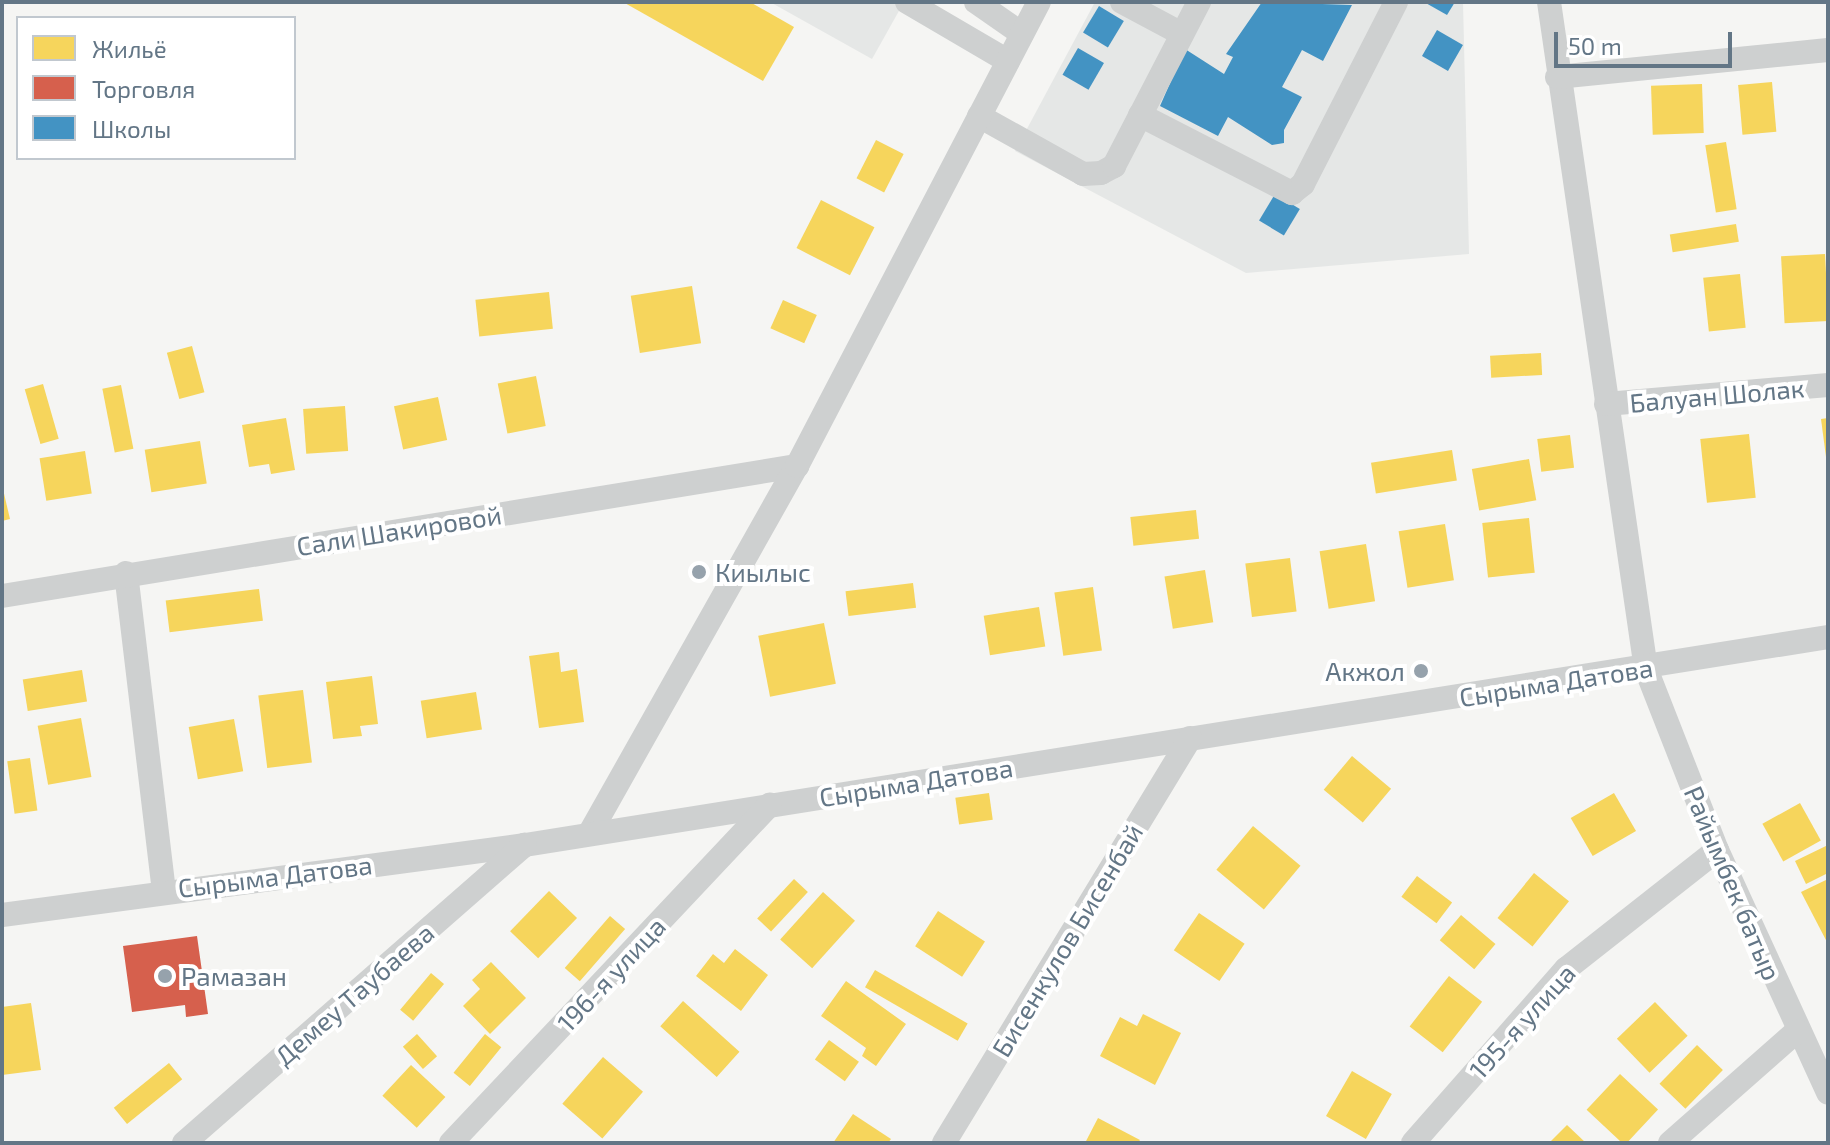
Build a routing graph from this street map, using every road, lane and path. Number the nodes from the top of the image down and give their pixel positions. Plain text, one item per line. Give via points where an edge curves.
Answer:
1 (907, 2) edge
2 (976, 2) edge
3 (1039, 2) edge
4 (1122, 2) edge
5 (1199, 2) edge
6 (1396, 2) edge
7 (1549, 2) edge
8 (998, 10) edge
9 (1022, 34) junction
10 (1182, 34) junction
11 (1828, 50) edge
12 (1008, 61) junction
13 (1557, 77) junction
14 (1140, 115) junction
15 (979, 116) junction
16 (1828, 385) edge
17 (1606, 404) junction
18 (797, 466) junction
19 (126, 573) junction
20 (2, 596) edge
21 (1828, 637) edge
22 (1646, 669) junction
23 (1190, 738) junction
24 (770, 805) junction
25 (591, 831) junction
26 (525, 845) junction
27 (1717, 850) junction
28 (164, 890) junction
29 (2, 915) edge
30 (1797, 1031) junction
31 (1828, 1093) edge
32 (184, 1143) edge
33 (451, 1143) edge
34 (944, 1143) edge
35 (1413, 1143) edge
36 (1670, 1143) edge

1 - 12 street
2 - 8 street
3 - 9 street
4 - 10 street
5 - 10 street
6 - 14 street via 1303,184 1292,193
7 - 13 street, Райымбек батыр
8 - 9 street
9 - 12 street
10 - 14 street
11 - 13 street
12 - 15 street
13 - 17 street, Райымбек батыр
14 - 15 street via 1114,166 1083,174
15 - 18 street
16 - 17 street, Балуан Шолак
17 - 22 street, Райымбек батыр
18 - 19 street, Сали Шакировой
18 - 25 street
19 - 20 street, Сали Шакировой
19 - 28 street
21 - 22 street, Сырыма Датова
22 - 23 street, Сырыма Датова
22 - 27 street, Райымбек батыр
23 - 24 street, Сырыма Датова
23 - 34 street, Бисенкулов Бисенбай
24 - 25 street, Сырыма Датова
24 - 33 street, 196-я улица
25 - 26 street, Сырыма Датова
26 - 28 street, Сырыма Датова
26 - 32 street, Демеу Таубаева
27 - 30 street, Райымбек батыр
27 - 35 street, 195-я улица via 1566,969
28 - 29 street, Сырыма Датова
30 - 31 street, Райымбек батыр
30 - 36 street

